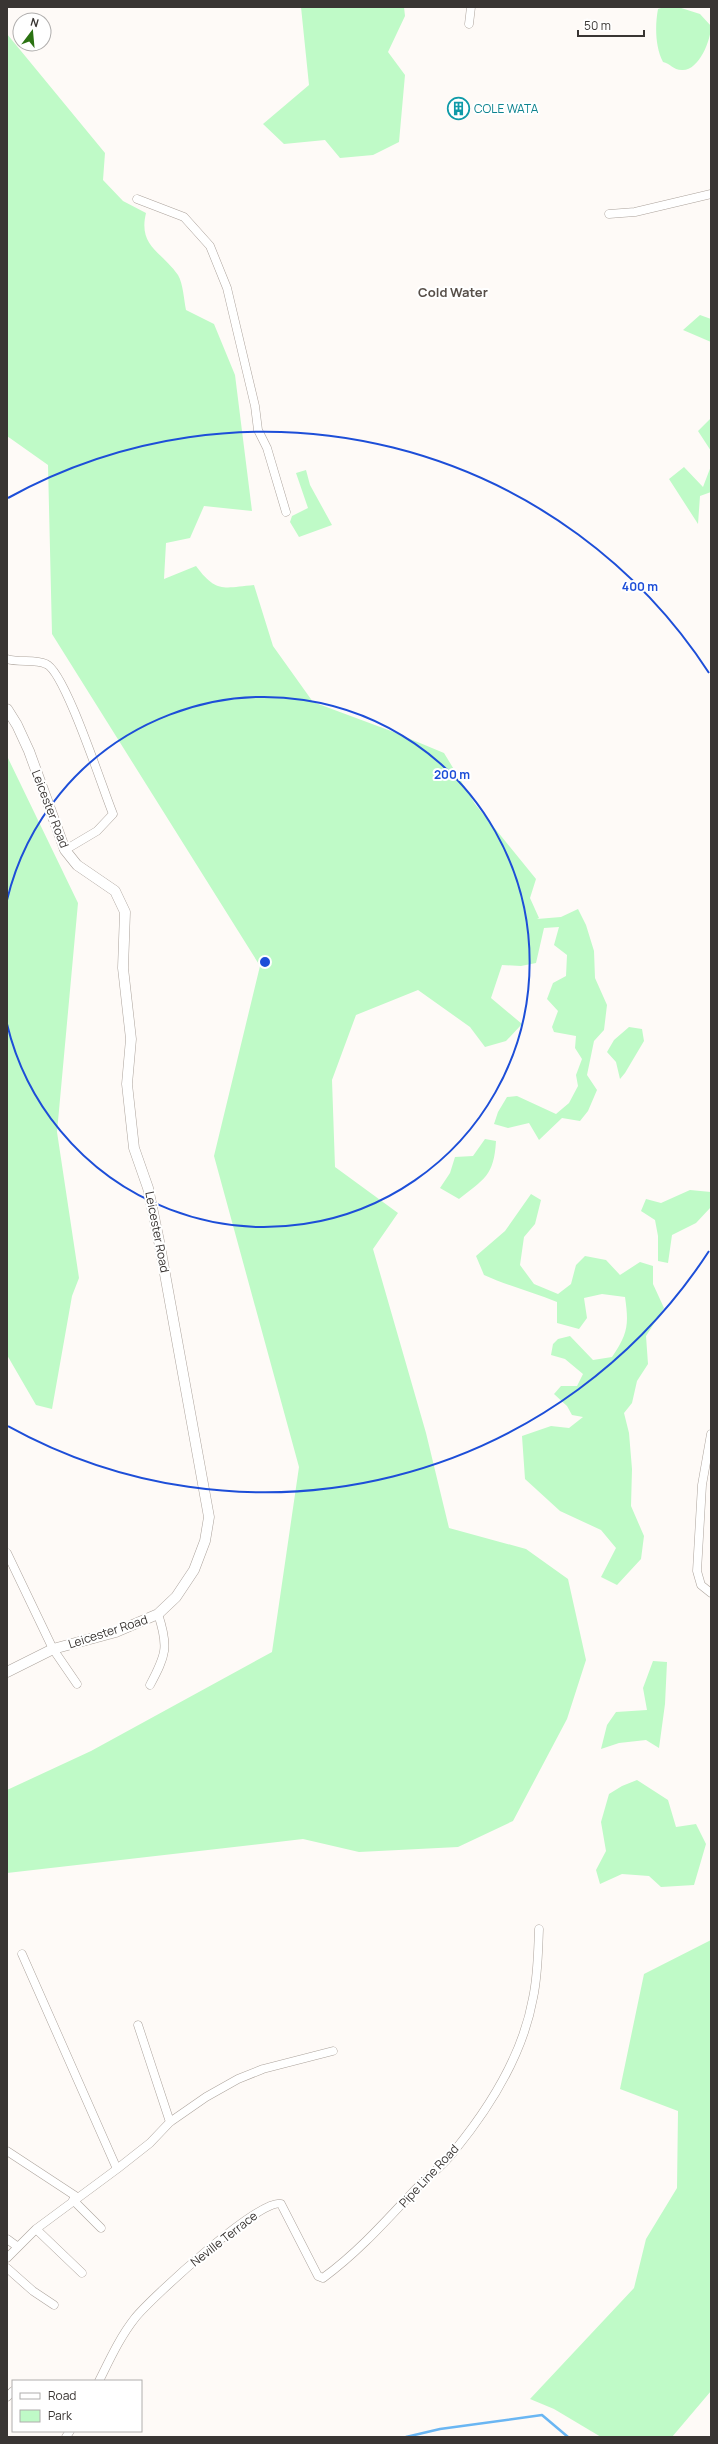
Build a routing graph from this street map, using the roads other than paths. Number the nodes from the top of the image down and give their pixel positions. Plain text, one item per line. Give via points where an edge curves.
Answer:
1 (471, 7) edge
2 (469, 24) dead end
3 (711, 194) edge
4 (137, 199) dead end
5 (609, 214) dead end
6 (286, 512) dead end
7 (7, 659) edge
8 (7, 709) edge
9 (64, 850) junction
10 (711, 1434) edge
11 (7, 1553) edge
12 (711, 1593) edge
13 (158, 1614) junction
14 (53, 1649) junction
15 (7, 1672) edge
16 (77, 1684) dead end
17 (150, 1685) dead end
18 (539, 1929) dead end
19 (22, 1954) dead end
20 (138, 2025) dead end
21 (333, 2051) dead end
22 (170, 2122) junction
23 (7, 2151) edge
24 (117, 2169) junction
25 (75, 2198) junction
26 (387, 2222) joint
27 (101, 2228) dead end
28 (36, 2229) junction
29 (7, 2239) edge
30 (18, 2247) junction
31 (7, 2258) edge
32 (7, 2268) edge
33 (82, 2273) dead end
34 (54, 2305) dead end
35 (99, 2380) edge

1 - 2 street
3 - 5 street via 635,212
4 - 6 street via 184,217 210,246 227,288 255,406 258,430 267,448
7 - 9 street via 46,664 53,668 73,706 113,814 97,831
8 - 9 street, Leicester Road via 18,725 29,751
9 - 13 street, Leicester Road via 77,865 115,891 125,912 123,968 131,1039 127,1084 134,1148 148,1188 208,1509 208,1532 194,1570 176,1597
10 - 12 street via 702,1485 697,1571 701,1585
11 - 14 street
13 - 14 street, Leicester Road via 116,1632
13 - 17 street via 165,1645 159,1668
14 - 15 street, Leicester Road
14 - 16 street
18 - 26 street, Pipe Line Road via 533,1999 508,2068 492,2098 454,2152
19 - 24 street
20 - 22 street
21 - 22 street via 278,2065 238,2079
22 - 24 street via 150,2143
23 - 25 street
24 - 25 street
25 - 27 street
25 - 28 street
26 - 35 street, Neville Terrace via 360,2249 323,2278 318,2276 282,2204 276,2202 244,2221 198,2258 136,2317 118,2342
28 - 30 street
28 - 33 street
29 - 30 street
30 - 31 street
32 - 34 street

